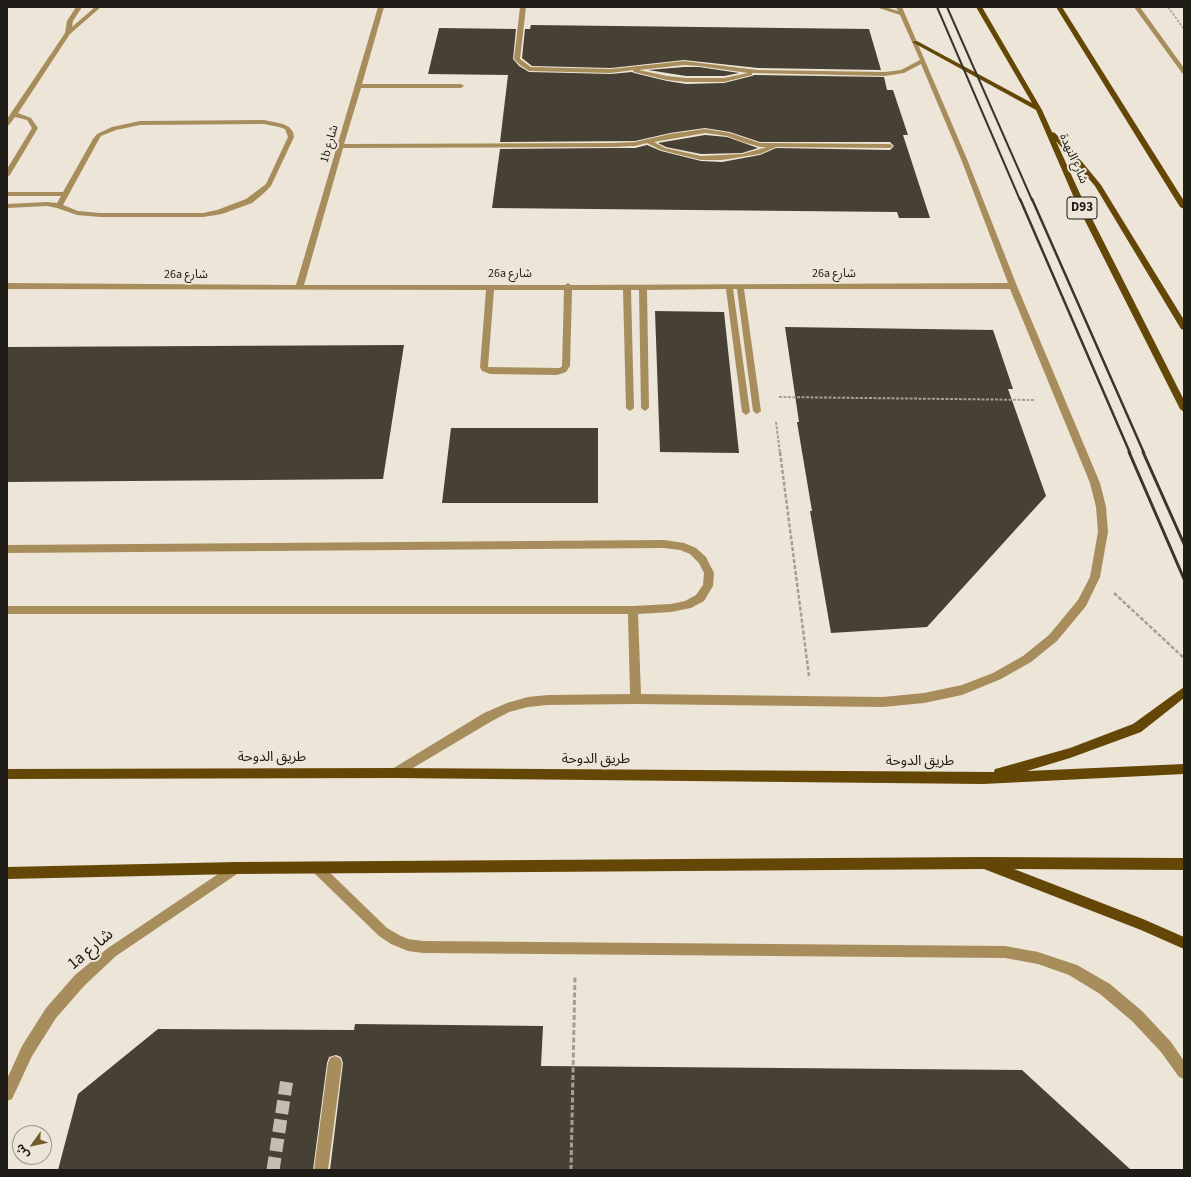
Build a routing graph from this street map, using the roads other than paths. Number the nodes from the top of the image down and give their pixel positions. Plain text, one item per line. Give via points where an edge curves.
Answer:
1 (79, 7) edge
2 (98, 7) edge
3 (380, 7) edge
4 (523, 7) edge
5 (879, 7) edge
6 (979, 7) edge
7 (1059, 7) edge
8 (1137, 7) edge
9 (900, 11) edge
10 (68, 33) junction
11 (915, 42) junction
12 (923, 61) junction
13 (632, 70) junction
14 (758, 72) junction
15 (1184, 72) edge
16 (358, 86) junction
17 (461, 86) dead end
18 (1039, 110) junction
19 (14, 114) junction
20 (7, 124) edge
21 (1047, 128) junction
22 (647, 141) junction
23 (775, 145) junction
24 (341, 146) junction
25 (890, 146) dead end
26 (7, 175) edge
27 (7, 194) edge
28 (65, 194) junction
29 (7, 206) edge
30 (59, 206) junction
31 (1184, 207) edge
32 (7, 286) edge
33 (490, 286) junction
34 (568, 286) junction
35 (627, 286) junction
36 (643, 286) junction
37 (729, 286) junction
38 (740, 286) junction
39 (1013, 286) junction
40 (299, 288) junction
41 (1184, 327) edge
42 (630, 408) dead end
43 (645, 408) dead end
44 (1184, 409) edge
45 (757, 411) dead end
46 (746, 412) dead end
47 (7, 549) edge
48 (7, 610) edge
49 (633, 610) junction
50 (1184, 692) edge
51 (636, 699) junction
52 (1184, 769) edge
53 (396, 773) junction
54 (7, 774) edge
55 (983, 778) junction
56 (983, 863) junction
57 (1184, 864) edge
58 (236, 868) junction
59 (318, 868) junction
60 (7, 874) edge
61 (1184, 943) edge
62 (335, 1064) dead end
63 (1184, 1072) edge
64 (7, 1094) edge
65 (321, 1170) edge

1 - 10 street via 70,21
2 - 10 street
3 - 16 street, 1b شارع
4 - 13 street via 517,53 517,59 522,64 539,70
5 - 9 street
6 - 18 main road, شارع النهدة / D93
7 - 31 main road
8 - 15 street
9 - 11 street
10 - 19 street
11 - 12 street
11 - 18 main road
12 - 14 street via 902,72 891,74
12 - 39 street
13 - 14 street via 684,63
13 - 14 street via 667,78 699,81 724,80
16 - 17 street
16 - 24 street, 1b شارع
18 - 21 main road, شارع النهدة / D93
19 - 20 street
19 - 26 street via 28,119 35,128
21 - 41 main road via 1082,164 1098,185
21 - 44 main road, شارع النهدة / D93 via 1082,207
22 - 23 street via 706,131 728,134 752,144
22 - 23 street via 681,154 715,158 742,156
22 - 24 street via 613,145
23 - 25 street
24 - 40 street, 1b شارع
27 - 28 street
28 - 30 street
28 - 30 street via 95,140 106,131 122,125 264,122 281,125 290,132 275,176 269,185 255,197 235,208 203,215 100,215 77,213
29 - 30 street
32 - 40 street, 26a شارع
33 - 34 street, 26a شارع
33 - 34 street via 485,369 557,372 566,366
33 - 40 street, 26a شارع
34 - 35 street, 26a شارع
35 - 36 street, 26a شارع
35 - 42 street
36 - 37 street, 26a شارع
36 - 43 street
37 - 38 street, 26a شارع
37 - 46 street
38 - 39 street, 26a شارع
38 - 45 street
39 - 51 street via 1095,483 1101,507 1103,532 1095,577 1082,603 1053,638 1027,659 996,676 962,690 924,698 883,702
47 - 49 street via 664,544 693,550 704,560 709,573 708,586 700,598 687,605 671,608
48 - 49 street
49 - 51 street
50 - 55 main road via 1137,728 1070,753
51 - 53 street via 548,700 507,708
52 - 55 main road, طريق الدوحة
53 - 54 main road, طريق الدوحة
53 - 55 main road, طريق الدوحة
56 - 57 main road
56 - 59 main road
56 - 61 main road
58 - 59 main road
58 - 60 main road
58 - 64 street, 1a شارع via 112,952 80,980 51,1013 31,1044
59 - 63 street via 383,932 408,945 423,947 1005,952 1038,958 1072,970 1105,989 1137,1016 1166,1046
62 - 65 street

